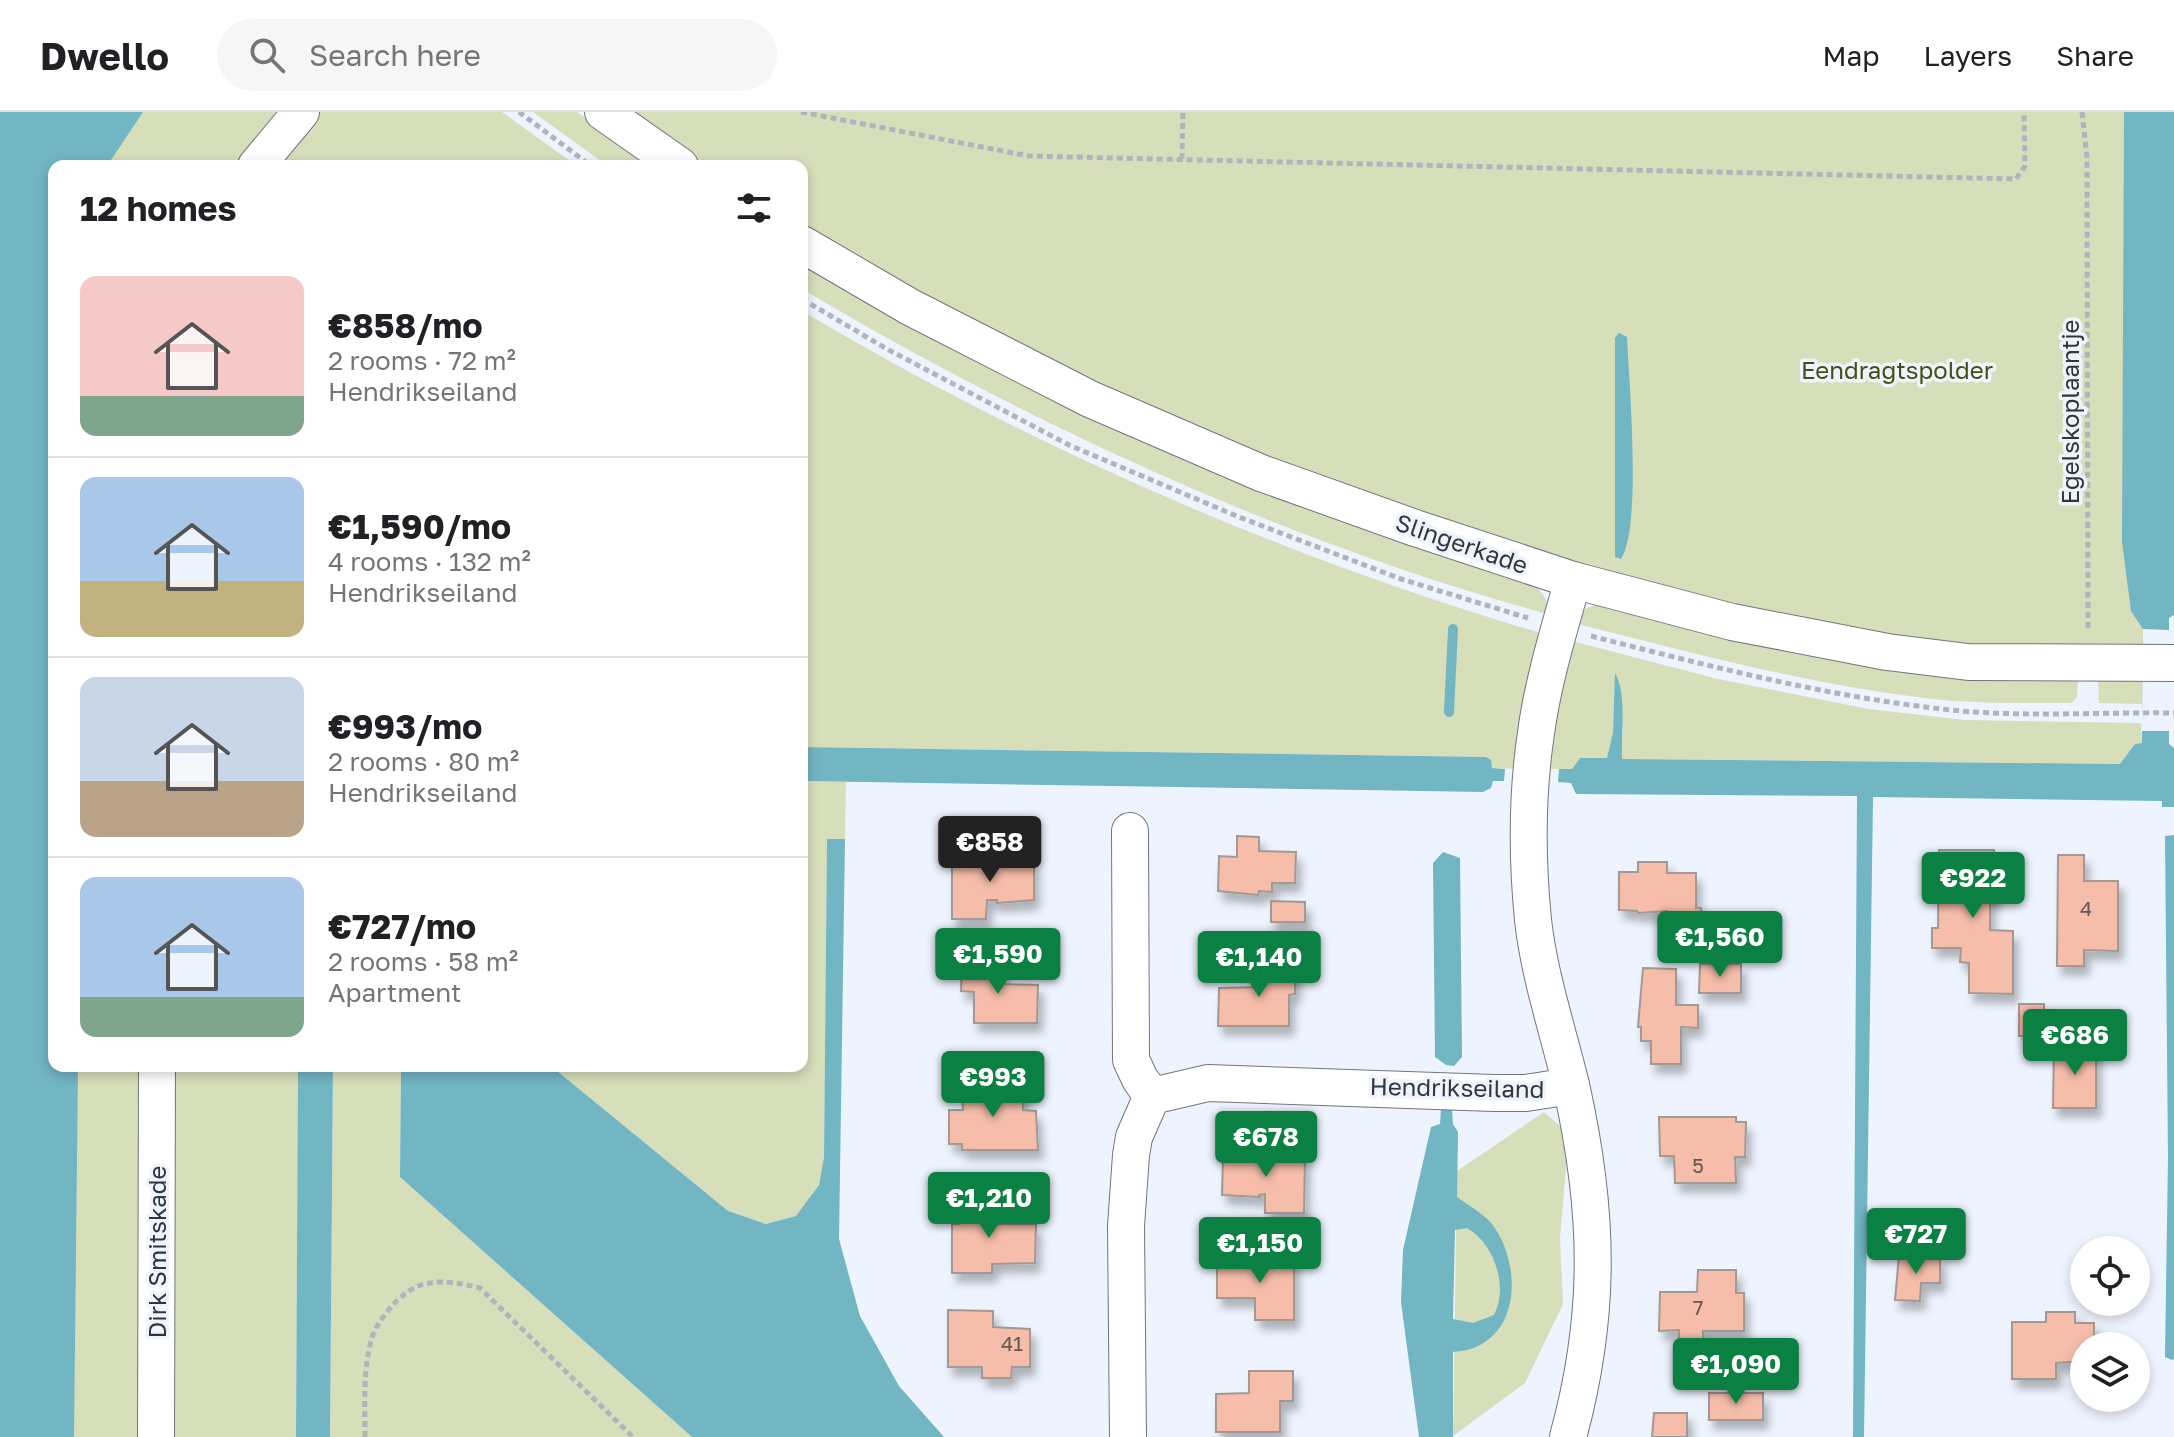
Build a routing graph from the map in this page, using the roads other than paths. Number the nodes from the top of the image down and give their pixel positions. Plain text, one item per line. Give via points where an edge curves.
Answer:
1 (301, 112) edge
2 (603, 112) edge
3 (261, 160) edge
4 (671, 160) edge
5 (808, 248) edge
6 (1573, 580) junction
7 (2173, 663) edge
8 (1130, 831) dead end
9 (157, 1072) edge
10 (1571, 1086) junction
11 (1152, 1096) junction
12 (156, 1437) edge
13 (1128, 1437) edge
14 (1568, 1437) edge

1 - 3 street
2 - 4 street
5 - 6 street, Slingerkade via 910,307 1161,430 1261,473
6 - 7 street, Slingerkade via 1732,622 1887,652 1968,662
6 - 10 street, Hendrikseiland via 1542,700 1530,792 1533,922
8 - 11 street via 1131,1060
9 - 12 street, Dirk Smitskade
10 - 11 street, Hendrikseiland via 1494,1093 1208,1083
10 - 14 street, Hendrikseiland via 1585,1154 1593,1267 1589,1342
11 - 13 street via 1134,1137 1126,1226

